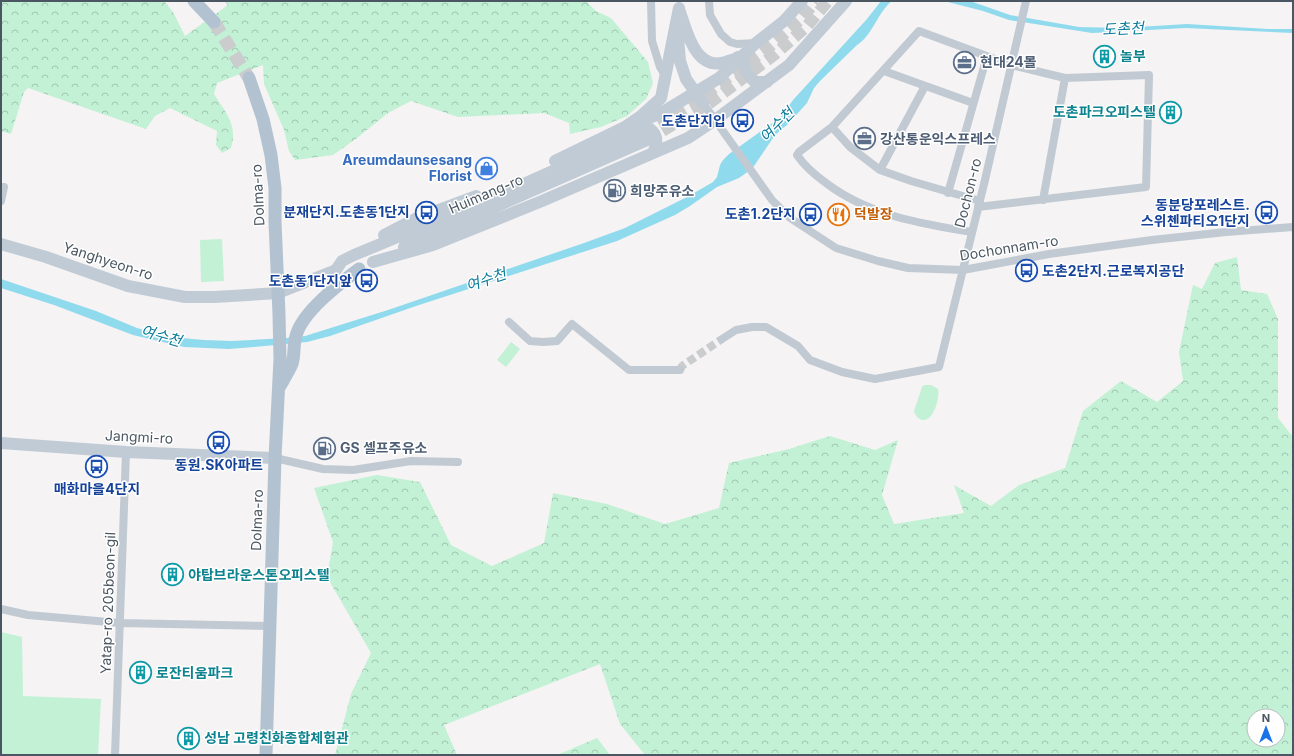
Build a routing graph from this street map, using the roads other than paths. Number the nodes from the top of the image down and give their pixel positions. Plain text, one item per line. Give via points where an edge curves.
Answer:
1 (194, 1) edge
2 (203, 1) edge
3 (651, 1) edge
4 (709, 1) edge
5 (802, 1) edge
6 (846, 1) edge
7 (1026, 1) edge
8 (679, 4) edge
9 (756, 43) junction
10 (744, 54) junction
11 (987, 56) junction
12 (1011, 65) junction
13 (884, 71) junction
14 (248, 78) tunnel mouth
15 (666, 78) junction
16 (1065, 78) junction
17 (767, 82) junction
18 (925, 86) junction
19 (696, 92) junction
20 (703, 103) joint
21 (973, 103) junction
22 (715, 120) junction
23 (832, 127) junction
24 (643, 131) junction
25 (593, 143) junction
26 (653, 153) junction
27 (880, 170) junction
28 (1, 186) edge
29 (948, 193) junction
30 (1043, 200) junction
31 (1, 201) edge
32 (979, 204) junction
33 (1293, 227) edge
34 (972, 232) junction
35 (1, 244) edge
36 (354, 255) junction
37 (373, 262) junction
38 (359, 269) junction
39 (336, 270) junction
40 (962, 270) junction
41 (278, 293) junction
42 (509, 322) dead end
43 (722, 339) tunnel mouth
44 (680, 370) tunnel mouth
45 (278, 390) junction
46 (1, 443) edge
47 (126, 452) junction
48 (275, 458) junction
49 (458, 462) dead end
50 (1, 609) edge
51 (120, 623) junction
52 (270, 626) junction
53 (115, 755) edge
54 (266, 755) edge

1 - 2 main road via 214,22
3 - 15 street via 652,41
4 - 9 street via 710,15 721,34 730,42 737,44
5 - 9 main road via 784,21
6 - 17 main road via 789,65
7 - 12 street, Dochon-ro
8 - 9 main road via 688,36 697,53 709,63 719,64 735,59
8 - 15 main road
8 - 19 main road via 680,61 686,79
9 - 10 main road
10 - 17 main road via 745,69 749,77 755,82
10 - 19 main road via 719,78
11 - 12 street
11 - 13 street via 919,31
11 - 21 street
12 - 16 street
12 - 32 street, Dochon-ro
13 - 18 street
13 - 23 street
14 - 41 main road, Dolma-ro via 263,119 271,155 275,188
15 - 25 main road via 661,98 656,103 625,127
16 - 30 street
16 - 30 street via 1149,74 1146,188
17 - 22 main road
18 - 21 street
18 - 27 street
19 - 20 main road
19 - 24 main road via 663,112
20 - 22 street
21 - 29 street
22 - 26 main road via 688,138
22 - 40 street, Dochonnam-ro via 772,200 790,218 816,236 836,248 908,268
23 - 27 street via 850,147
23 - 34 street via 797,155 810,171 842,195 885,214
24 - 25 main road
24 - 26 main road via 648,127 656,137
24 - 36 main road, Huimang-ro via 499,195
24 - 37 main road, Huimang-ro
25 - 36 main road via 492,190 417,218 380,237
26 - 37 main road via 433,245
27 - 29 street
28 - 31 street via 4,187
29 - 32 street
30 - 32 street
32 - 34 street, Dochon-ro
33 - 40 street, Dochonnam-ro via 1152,240 1049,254
34 - 40 street, Dochon-ro
35 - 41 main road, Yanghyeon-ro via 46,256 128,286 185,297
36 - 39 main road, Huimang-ro via 342,261
37 - 38 main road, Huimang-ro
38 - 39 main road, Huimang-ro via 347,272
38 - 45 main road via 331,291 298,330 293,363
39 - 41 main road, Huimang-ro
40 - 43 street, Dochon-ro via 939,368 875,379 842,372 810,360 798,346 766,327 736,330
41 - 45 main road, Dolma-ro
42 - 44 street via 530,341 543,342 556,341 572,324 629,370
45 - 48 main road, Dolma-ro
46 - 47 main road, Jangmi-ro
47 - 48 main road, Jangmi-ro
47 - 51 street, Yatap-ro 205beon-gil
48 - 49 street via 323,469 353,470 411,461
48 - 52 main road, Dolma-ro
50 - 51 street via 28,615
51 - 52 street
51 - 53 street, Yatap-ro 205beon-gil
52 - 54 main road, Dolma-ro

